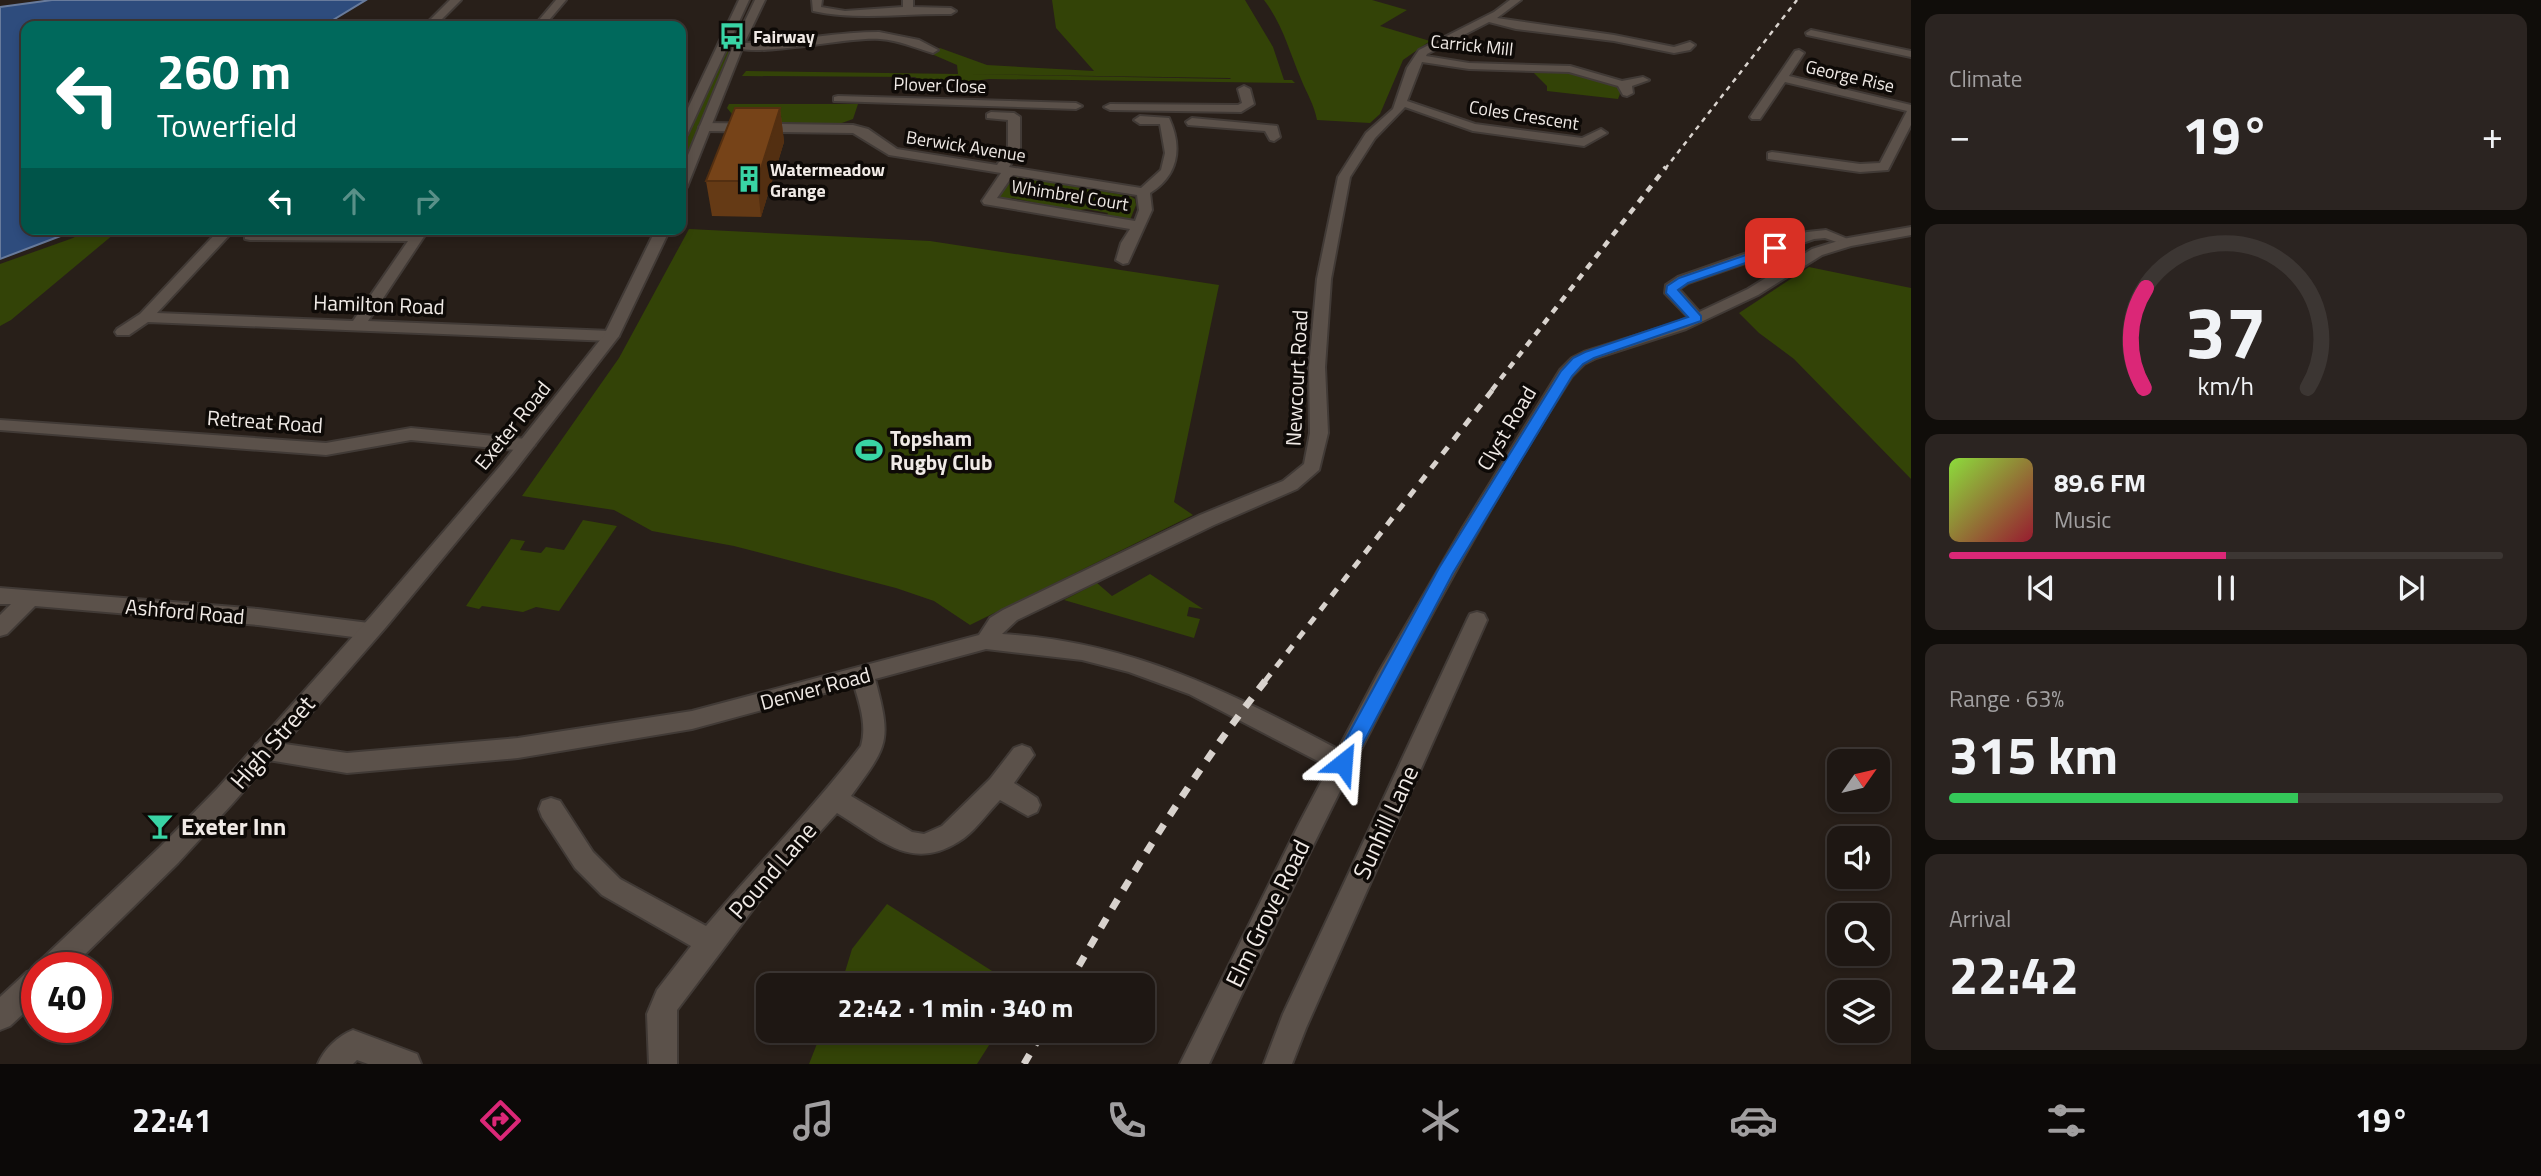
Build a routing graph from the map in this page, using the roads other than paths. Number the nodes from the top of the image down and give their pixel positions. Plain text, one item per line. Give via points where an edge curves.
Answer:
1 (456, 0) edge
2 (561, 0) edge
3 (744, 0) edge
4 (760, 0) edge
5 (817, 0) edge
6 (1516, 0) edge
7 (908, 5) edge
8 (951, 10) dead end
9 (845, 13) junction
10 (1488, 19) junction
11 (434, 21) edge
12 (543, 21) edge
13 (1811, 33) dead end
14 (843, 35) junction
15 (1690, 45) dead end
16 (738, 46) junction
17 (933, 50) dead end
18 (1799, 53) dead end
19 (1911, 54) edge
20 (1418, 58) junction
21 (1782, 78) junction
22 (1643, 80) dead end
23 (1244, 89) dead end
24 (838, 99) dead end
25 (1401, 103) junction
26 (1076, 106) dead end
27 (1110, 107) dead end
28 (1911, 110) edge
29 (1013, 111) junction
30 (1164, 114) junction
31 (979, 115) dead end
32 (1042, 117) dead end
33 (1756, 117) dead end
34 (1140, 120) dead end
35 (686, 124) edge
36 (705, 127) junction
37 (1601, 133) dead end
38 (1274, 136) dead end
39 (1809, 148) dead end
40 (1772, 156) dead end
41 (1813, 162) junction
42 (686, 170) edge
43 (1005, 170) junction
44 (1143, 192) junction
45 (1139, 226) junction
46 (1911, 231) edge
47 (223, 235) edge
48 (307, 235) edge
49 (420, 235) edge
50 (660, 235) edge
51 (250, 236) dead end
52 (1847, 242) junction
53 (1123, 260) dead end
54 (145, 317) junction
55 (1697, 318) junction
56 (359, 324) junction
57 (123, 332) dead end
58 (611, 336) junction
59 (0, 425) edge
60 (526, 445) junction
61 (0, 596) edge
62 (29, 600) junction
63 (1478, 620) dead end
64 (0, 628) edge
65 (369, 631) junction
66 (986, 641) junction
67 (863, 676) junction
68 (264, 751) junction
69 (1022, 755) dead end
70 (1343, 763) junction
71 (998, 786) junction
72 (835, 799) junction
73 (1028, 805) dead end
74 (551, 808) dead end
75 (710, 942) junction
76 (69, 952) edge
77 (21, 997) edge
78 (0, 1016) edge
79 (332, 1064) edge
80 (407, 1064) edge
81 (663, 1064) edge
82 (1194, 1064) edge
83 (1278, 1064) edge

1 - 11 street
2 - 12 street
3 - 35 street
4 - 16 street
5 - 9 street via 816,9
6 - 10 street
7 - 8 street
7 - 9 street
9 - 14 street
10 - 15 street via 1614,38 1675,54
10 - 20 street via 1432,45
13 - 19 street
14 - 16 street via 786,45
14 - 17 street via 898,36
16 - 36 street
18 - 21 street, George Rise
20 - 22 street, Carrick Mill via 1526,71 1570,69 1625,89
20 - 25 street, Newcourt Road
21 - 28 street, George Rise
21 - 33 street, George Rise
23 - 30 street via 1247,107 1213,105
24 - 29 street, Plover Close via 869,96
25 - 37 street, Coles Crescent via 1480,128 1584,142
25 - 66 street, Newcourt Road via 1359,150 1344,177 1324,279 1317,367 1319,433 1313,466 1290,485 1010,615
26 - 29 street, Plover Close
27 - 30 street
28 - 41 street via 1884,167
29 - 31 street
29 - 32 street
29 - 43 street via 1014,149
30 - 34 street
30 - 38 street via 1257,125 1273,129
30 - 44 street via 1173,155 1169,170
36 - 42 street
36 - 43 street, Berwick Avenue via 853,129 893,152
39 - 41 street via 1806,156
40 - 41 street
43 - 44 street, Berwick Avenue
43 - 45 street, Whimbrel Court via 989,201
44 - 45 street via 1147,210
45 - 53 street
46 - 52 street, Clyst Road
47 - 54 street
48 - 51 street
49 - 56 street
50 - 58 street, Exeter Road
52 - 55 street, Clyst Road via 1817,252 1753,292
52 - 55 street via 1826,234 1812,236 1671,288
54 - 56 street, Hamilton Road
54 - 57 street
55 - 70 street, Clyst Road via 1590,355 1566,373 1445,572
56 - 58 street, Hamilton Road
58 - 60 street, Exeter Road
59 - 60 street, Retreat Road via 326,449 411,434
60 - 65 street, Exeter Road
61 - 62 street, Ashford Road
62 - 64 street
62 - 65 street, Ashford Road via 258,617
63 - 83 street, Sunhill Lane
65 - 68 street, High Street
66 - 67 street, Denver Road
66 - 70 street, Denver Road via 1101,657 1172,678
67 - 68 street, Denver Road via 692,720 518,748 347,763
67 - 72 street, Pound Lane via 874,717 874,737 860,768
68 - 76 street, High Street via 169,855
69 - 71 street
70 - 82 street, Elm Grove Road
71 - 72 street via 951,834 925,845 908,843
71 - 73 street
72 - 75 street, Pound Lane
74 - 75 street via 584,860 611,887
75 - 81 street, Pound Lane via 661,1014
77 - 78 street
79 - 80 street via 353,1044

